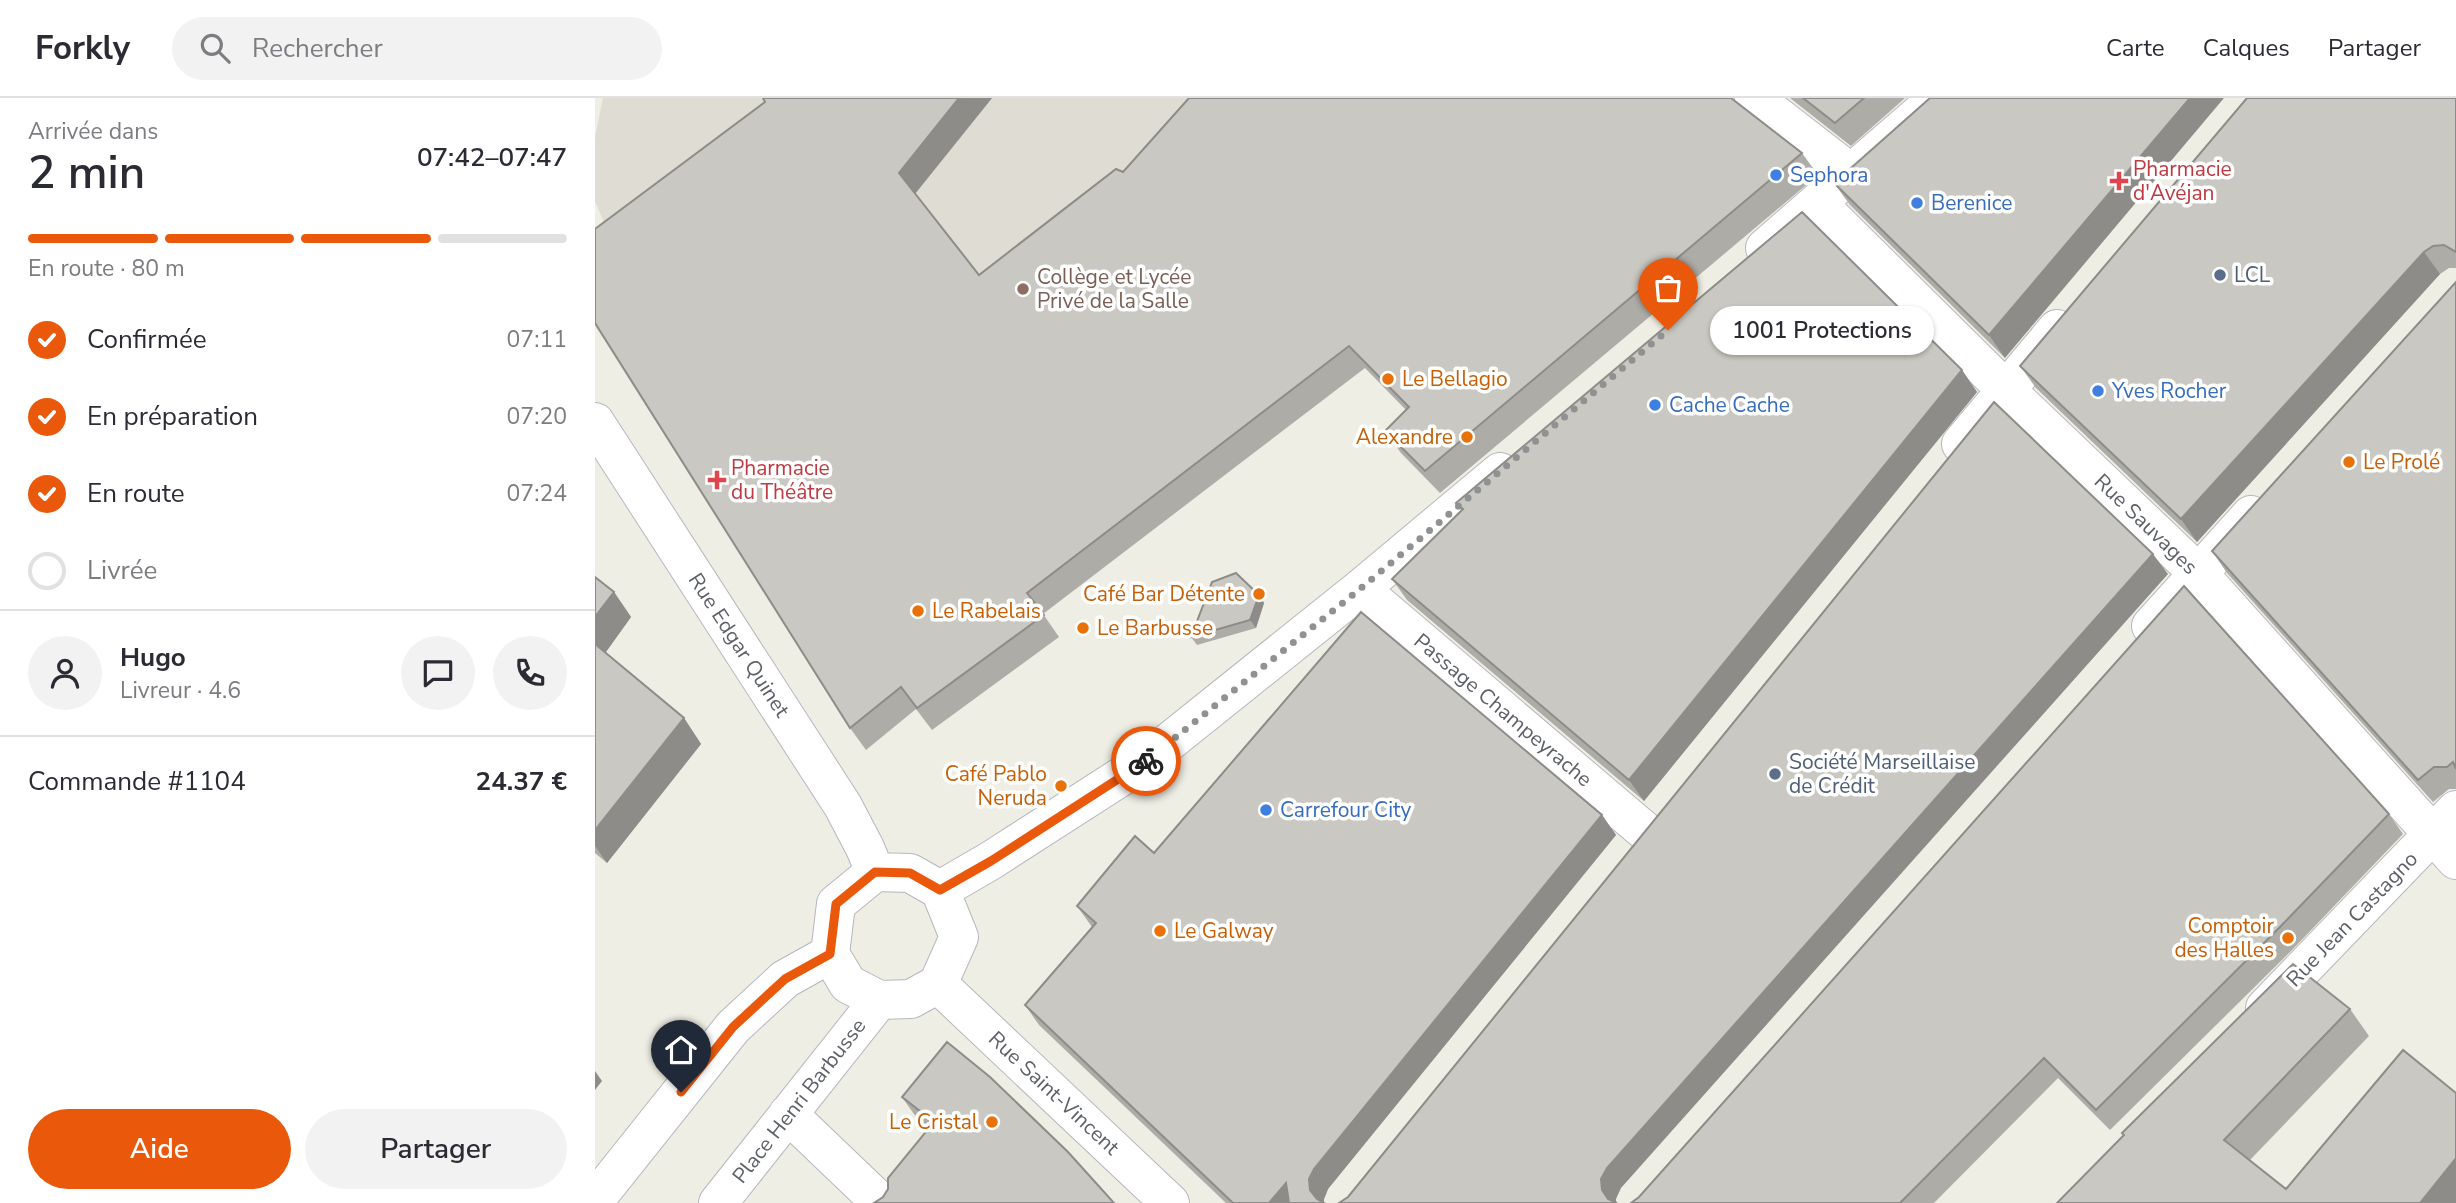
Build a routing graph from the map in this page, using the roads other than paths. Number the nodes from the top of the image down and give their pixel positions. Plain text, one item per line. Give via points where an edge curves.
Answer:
1 (1754, 98) edge
2 (1938, 98) edge
3 (1852, 174) junction
4 (1818, 204) junction
5 (1743, 267) edge
6 (2076, 306) edge
7 (2006, 390) junction
8 (595, 422) edge
9 (1529, 447) edge
10 (1935, 476) edge
11 (2272, 492) edge
12 (2198, 573) junction
13 (1360, 589) junction
14 (2125, 656) edge
15 (1646, 832) edge
16 (2448, 835) edge
17 (875, 872) junction
18 (940, 890) junction
19 (830, 954) junction
20 (938, 984) junction
21 (879, 1000) junction
22 (2241, 1031) edge
23 (788, 1114) junction
24 (595, 1200) edge
25 (718, 1203) edge
26 (881, 1203) edge
27 (1170, 1203) edge

1 - 3 street
2 - 3 street
3 - 4 street
4 - 5 street
4 - 7 street, Rue Sauvages
6 - 7 street
7 - 10 street
7 - 12 street, Rue Sauvages
8 - 17 street, Rue Edgar Quinet via 843,806
9 - 13 street
11 - 12 street
12 - 14 street
12 - 16 street, Rue Sauvages
13 - 15 street, Passage Champeyrache
13 - 18 street via 1144,762
16 - 22 street, Rue Jean Castagno
17 - 18 street via 910,873
17 - 19 street via 836,904
18 - 20 street via 959,937
19 - 21 street via 848,984
19 - 24 street via 785,979 733,1027
20 - 21 street via 911,999
20 - 27 street, Rue Saint-Vincent
21 - 23 street, Place Henri Barbusse
23 - 25 street, Place Henri Barbusse
23 - 26 street

